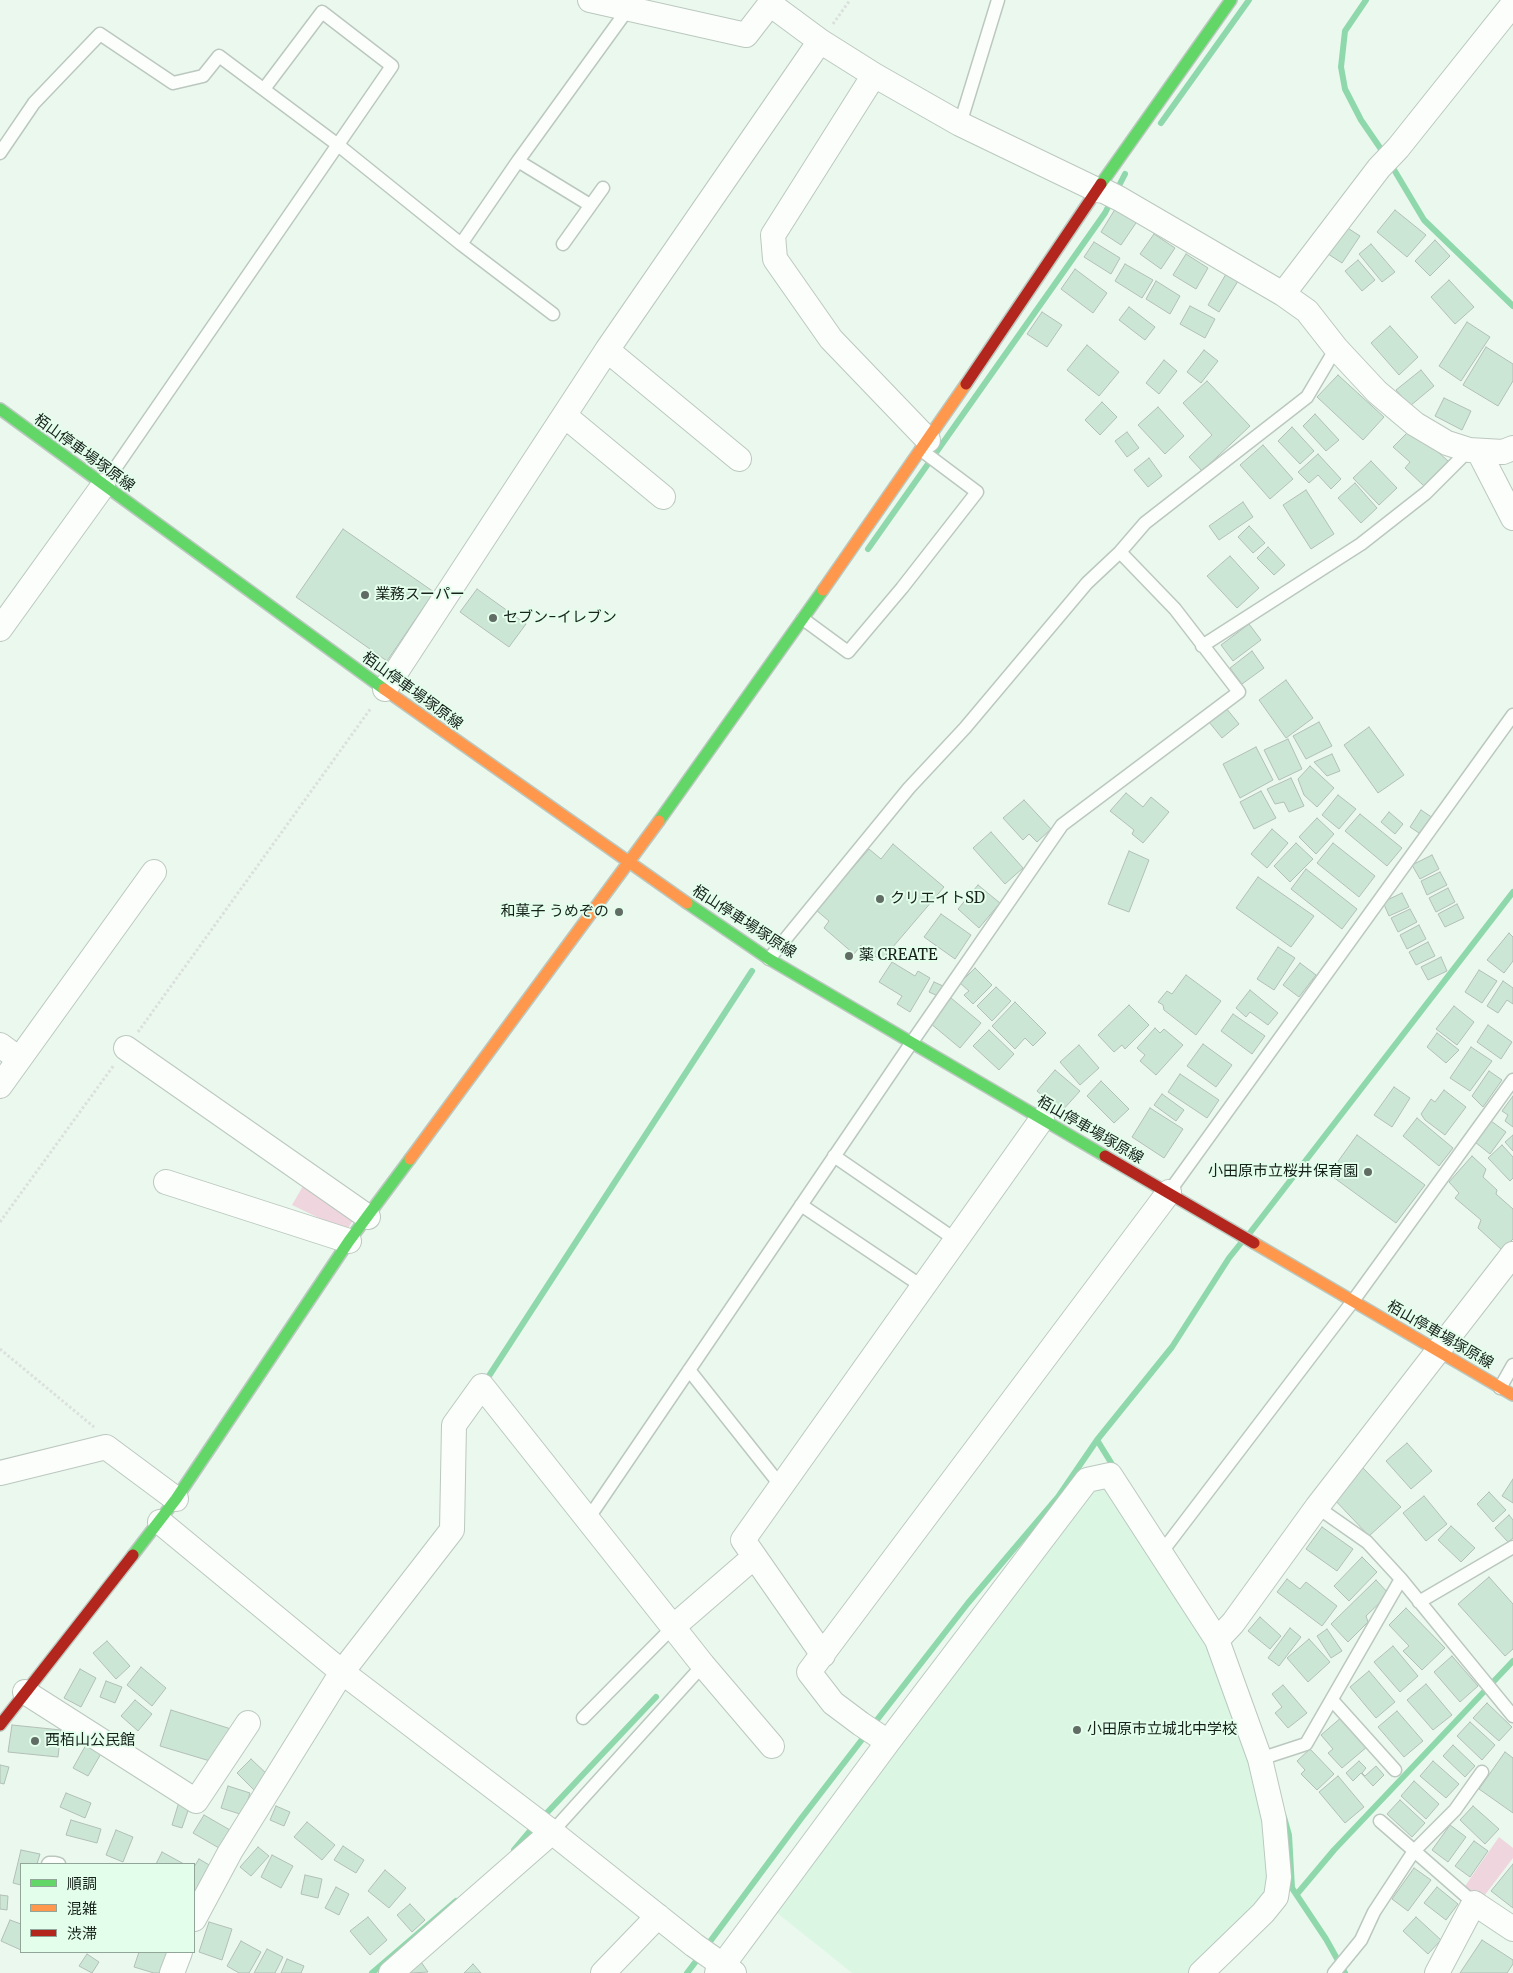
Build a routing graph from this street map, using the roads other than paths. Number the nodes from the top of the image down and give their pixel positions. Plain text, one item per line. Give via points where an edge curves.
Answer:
1 (590, 0) edge
2 (998, 0) edge
3 (1231, 0) edge
4 (1513, 4) edge
5 (628, 9) junction
6 (820, 41) junction
7 (874, 75) junction
8 (264, 89) junction
9 (960, 124) junction
10 (338, 145) junction
11 (0, 153) edge
12 (518, 162) junction
13 (603, 188) dead end
14 (1107, 193) junction
15 (590, 205) junction
16 (462, 244) junction
17 (563, 244) dead end
18 (1283, 294) junction
19 (553, 314) dead end
20 (1336, 348) junction
21 (607, 350) junction
22 (0, 410) edge
23 (565, 416) junction
24 (925, 445) junction
25 (1513, 448) edge
26 (1474, 451) junction
27 (739, 460) dead end
28 (103, 486) junction
29 (663, 497) dead end
30 (1513, 518) edge
31 (1120, 552) junction
32 (803, 619) junction
33 (0, 629) edge
34 (1202, 646) junction
35 (385, 690) junction
36 (1513, 715) edge
37 (629, 863) junction
38 (154, 872) dead end
39 (769, 959) junction
40 (912, 1042) junction
41 (0, 1045) edge
42 (126, 1048) road end
43 (20, 1059) junction
44 (1513, 1080) edge
45 (0, 1086) edge
46 (1042, 1119) junction
47 (834, 1156) junction
48 (166, 1182) dead end
49 (1169, 1192) junction
50 (801, 1205) junction
51 (368, 1217) junction
52 (956, 1240) junction
53 (349, 1241) junction
54 (1513, 1254) edge
55 (922, 1287) junction
56 (1353, 1301) junction
57 (1439, 1351) junction
58 (1513, 1365) edge
59 (689, 1370) junction
60 (1500, 1388) junction
61 (1513, 1395) edge
62 (0, 1473) edge
63 (781, 1486) junction
64 (176, 1499) junction
65 (1317, 1507) junction
66 (588, 1519) junction
67 (160, 1522) junction
68 (1513, 1547) edge
69 (1161, 1554) junction
70 (754, 1557) junction
71 (1401, 1579) junction
72 (1419, 1602) junction
73 (673, 1627) junction
74 (1225, 1632) junction
75 (823, 1655) junction
76 (703, 1665) junction
77 (342, 1672) junction
78 (25, 1692) junction
79 (1332, 1700) junction
80 (1513, 1716) edge
81 (582, 1718) dead end
82 (248, 1724) dead end
83 (0, 1725) edge
84 (888, 1742) junction
85 (772, 1746) dead end
86 (1260, 1759) junction
87 (1395, 1770) dead end
88 (1482, 1772) dead end
89 (1380, 1821) dead end
90 (552, 1832) junction
91 (1414, 1851) junction
92 (1474, 1903) junction
93 (195, 1916) edge
94 (658, 1916) junction
95 (1513, 1929) edge
96 (180, 1953) edge
97 (725, 1970) edge
98 (172, 1973) edge
99 (391, 1973) edge
100 (603, 1973) edge
101 (1201, 1973) edge
102 (1335, 1973) edge
103 (1437, 1973) edge

1 - 5 street
2 - 9 lane
3 - 14 street
4 - 18 street via 1379,168
5 - 6 street via 746,35 770,4
5 - 12 lane
6 - 7 street
6 - 21 street
7 - 9 street
7 - 24 street via 773,236 775,259 831,339
8 - 10 lane
8 - 10 lane via 322,12 392,66
8 - 11 lane via 219,56 204,76 173,83 100,34 34,103
9 - 14 street
10 - 16 lane
10 - 28 lane
12 - 15 lane
12 - 16 lane
13 - 15 lane
14 - 18 street
14 - 24 street
15 - 17 lane
16 - 19 lane
18 - 20 street via 1307,311
20 - 26 street via 1377,392 1415,424 1447,443
20 - 31 lane via 1307,397 1145,523
21 - 23 street
21 - 27 street
22 - 28 street, 栢山停車場塚原線
23 - 29 street
23 - 35 street
24 - 32 street
24 - 32 lane via 977,492 848,652
25 - 26 street via 1503,452
26 - 30 street
26 - 34 lane via 1361,544
28 - 33 street
28 - 35 street, 栢山停車場塚原線
31 - 34 lane via 1175,609
31 - 39 lane via 1087,583 966,728 909,788
32 - 37 street
34 - 40 lane via 1239,692 1062,826
35 - 37 street, 栢山停車場塚原線
36 - 49 lane
37 - 39 street, 栢山停車場塚原線
37 - 51 street
38 - 43 street
39 - 40 street, 栢山停車場塚原線
40 - 46 street, 栢山停車場塚原線
40 - 47 lane
41 - 43 street
42 - 51 street
43 - 45 street
44 - 56 lane
46 - 49 street, 栢山停車場塚原線
46 - 52 street
47 - 50 lane
47 - 52 lane
48 - 53 street
49 - 56 street, 栢山停車場塚原線
49 - 75 street
50 - 55 lane
50 - 59 lane
51 - 53 street
52 - 55 street
53 - 64 street
54 - 57 street
55 - 63 street
56 - 57 street, 栢山停車場塚原線
56 - 69 lane
57 - 60 street, 栢山停車場塚原線
57 - 65 street
58 - 60 lane
59 - 63 lane
59 - 66 lane
60 - 61 street, 栢山停車場塚原線
62 - 64 street via 106,1447
63 - 70 street via 742,1540
64 - 67 street
65 - 71 lane via 1367,1542
65 - 74 street
66 - 73 street
66 - 77 street via 482,1386 454,1425 452,1530
67 - 77 street
67 - 78 street
68 - 72 lane
69 - 74 street
69 - 84 street via 1110,1475 1087,1480
70 - 73 street
70 - 75 street
71 - 72 lane
71 - 79 lane
72 - 80 lane
73 - 76 street
73 - 81 lane
74 - 86 street
75 - 84 street via 809,1672 833,1703
76 - 85 street
76 - 90 lane
77 - 90 street
77 - 93 street via 230,1852
78 - 82 street via 196,1801
78 - 83 street
79 - 86 lane via 1306,1744
79 - 87 lane
84 - 97 street
86 - 101 street via 1274,1819 1279,1877 1276,1897
88 - 91 lane via 1455,1810
89 - 91 lane
90 - 94 street
90 - 99 street
91 - 92 lane
91 - 102 lane via 1374,1912 1361,1940
92 - 95 street
92 - 103 street
94 - 97 street
94 - 100 street
96 - 98 street

